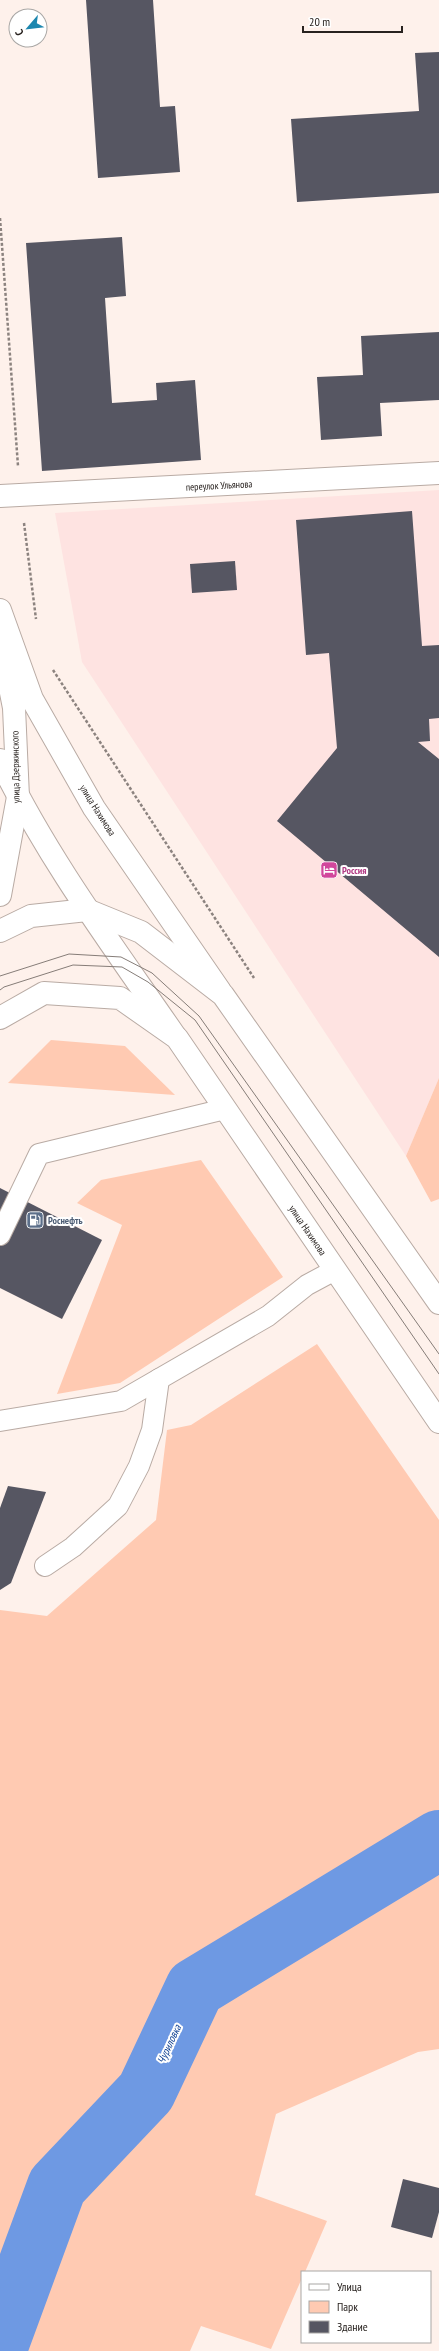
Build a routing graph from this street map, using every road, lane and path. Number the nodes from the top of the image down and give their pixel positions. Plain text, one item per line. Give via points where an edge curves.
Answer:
1 (0, 218) edge
2 (439, 473) edge
3 (10, 496) edge
4 (0, 610) edge
5 (36, 624) dead end
6 (0, 638) edge
7 (52, 667) dead end
8 (0, 760) edge
9 (18, 797) junction
10 (0, 895) edge
11 (87, 910) junction
12 (0, 931) edge
13 (254, 978) dead end
14 (223, 995) junction
15 (0, 1018) edge
16 (177, 1038) junction
17 (225, 1109) junction
18 (0, 1235) edge
19 (335, 1270) junction
20 (439, 1302) edge
21 (159, 1379) junction
22 (0, 1421) edge
23 (439, 1422) edge
24 (45, 1566) dead end

1 - 3 path
2 - 3 main road, переулок Ульянова
3 - 5 path
4 - 14 main road, улица Нахимова via 32,699 91,801
6 - 9 main road, улица Дзержинского via 14,708
7 - 13 path
8 - 9 main road, улица Нахимова
9 - 10 main road, улица Дзержинского
9 - 11 main road, улица Нахимова
11 - 12 main road, улица Нахимова via 31,916
11 - 14 main road, улица Нахимова via 141,932
11 - 16 main road, улица Нахимова
14 - 20 main road, улица Нахимова
15 - 16 main road, улица Нахимова via 44,993 120,998
16 - 17 main road, улица Нахимова
17 - 18 lane via 39,1154
17 - 19 main road, улица Нахимова
19 - 21 lane via 306,1285 268,1316
19 - 23 main road, улица Нахимова
21 - 22 lane via 121,1401
21 - 24 lane via 152,1430 139,1466 118,1506 73,1547

